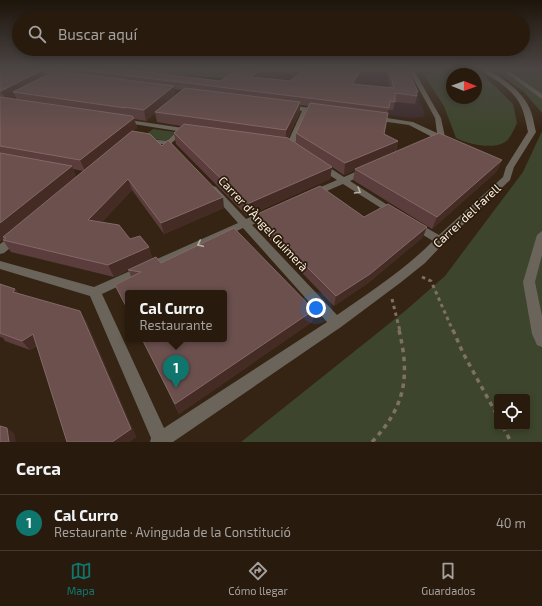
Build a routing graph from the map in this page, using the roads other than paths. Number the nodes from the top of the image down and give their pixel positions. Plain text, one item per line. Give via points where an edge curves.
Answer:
1 (422, 90) edge
2 (511, 90) edge
3 (532, 90) edge
4 (542, 97) edge
5 (276, 105) edge
6 (306, 109) junction
7 (329, 112) edge
8 (158, 116) edge
9 (366, 117) edge
10 (116, 120) edge
11 (147, 125) junction
12 (182, 130) junction
13 (198, 132) edge
14 (441, 137) junction
15 (427, 144) edge
16 (453, 144) edge
17 (290, 147) edge
18 (316, 164) edge
19 (378, 166) edge
20 (342, 181) junction
21 (207, 183) edge
22 (301, 199) edge
23 (280, 208) edge
24 (246, 223) junction
25 (23, 230) edge
26 (542, 235) edge
27 (440, 240) junction
28 (0, 250) edge
29 (0, 265) edge
30 (95, 292) junction
31 (336, 323) junction
32 (542, 341) edge
33 (160, 441) edge

1 - 14 street via 438,118
2 - 27 street, Carrer del Farell via 525,106 532,132 506,166 507,178
3 - 4 street
5 - 6 street
6 - 7 street
6 - 17 street
8 - 11 street
9 - 14 street via 411,123
10 - 11 street
11 - 12 street
11 - 12 street via 135,136 171,146
12 - 13 street
14 - 15 street
14 - 16 street
18 - 20 street
19 - 20 street
20 - 22 street
20 -> 27 street
21 - 24 street, Carrer d'Àngel Guimerà
23 - 24 street
24 -> 30 street
24 - 31 street, Carrer d'Àngel Guimerà
25 - 28 street
26 - 32 street via 529,282
27 - 31 street, Carrer del Farell via 421,260 396,280
29 - 30 street
30 - 33 street
31 - 33 street

